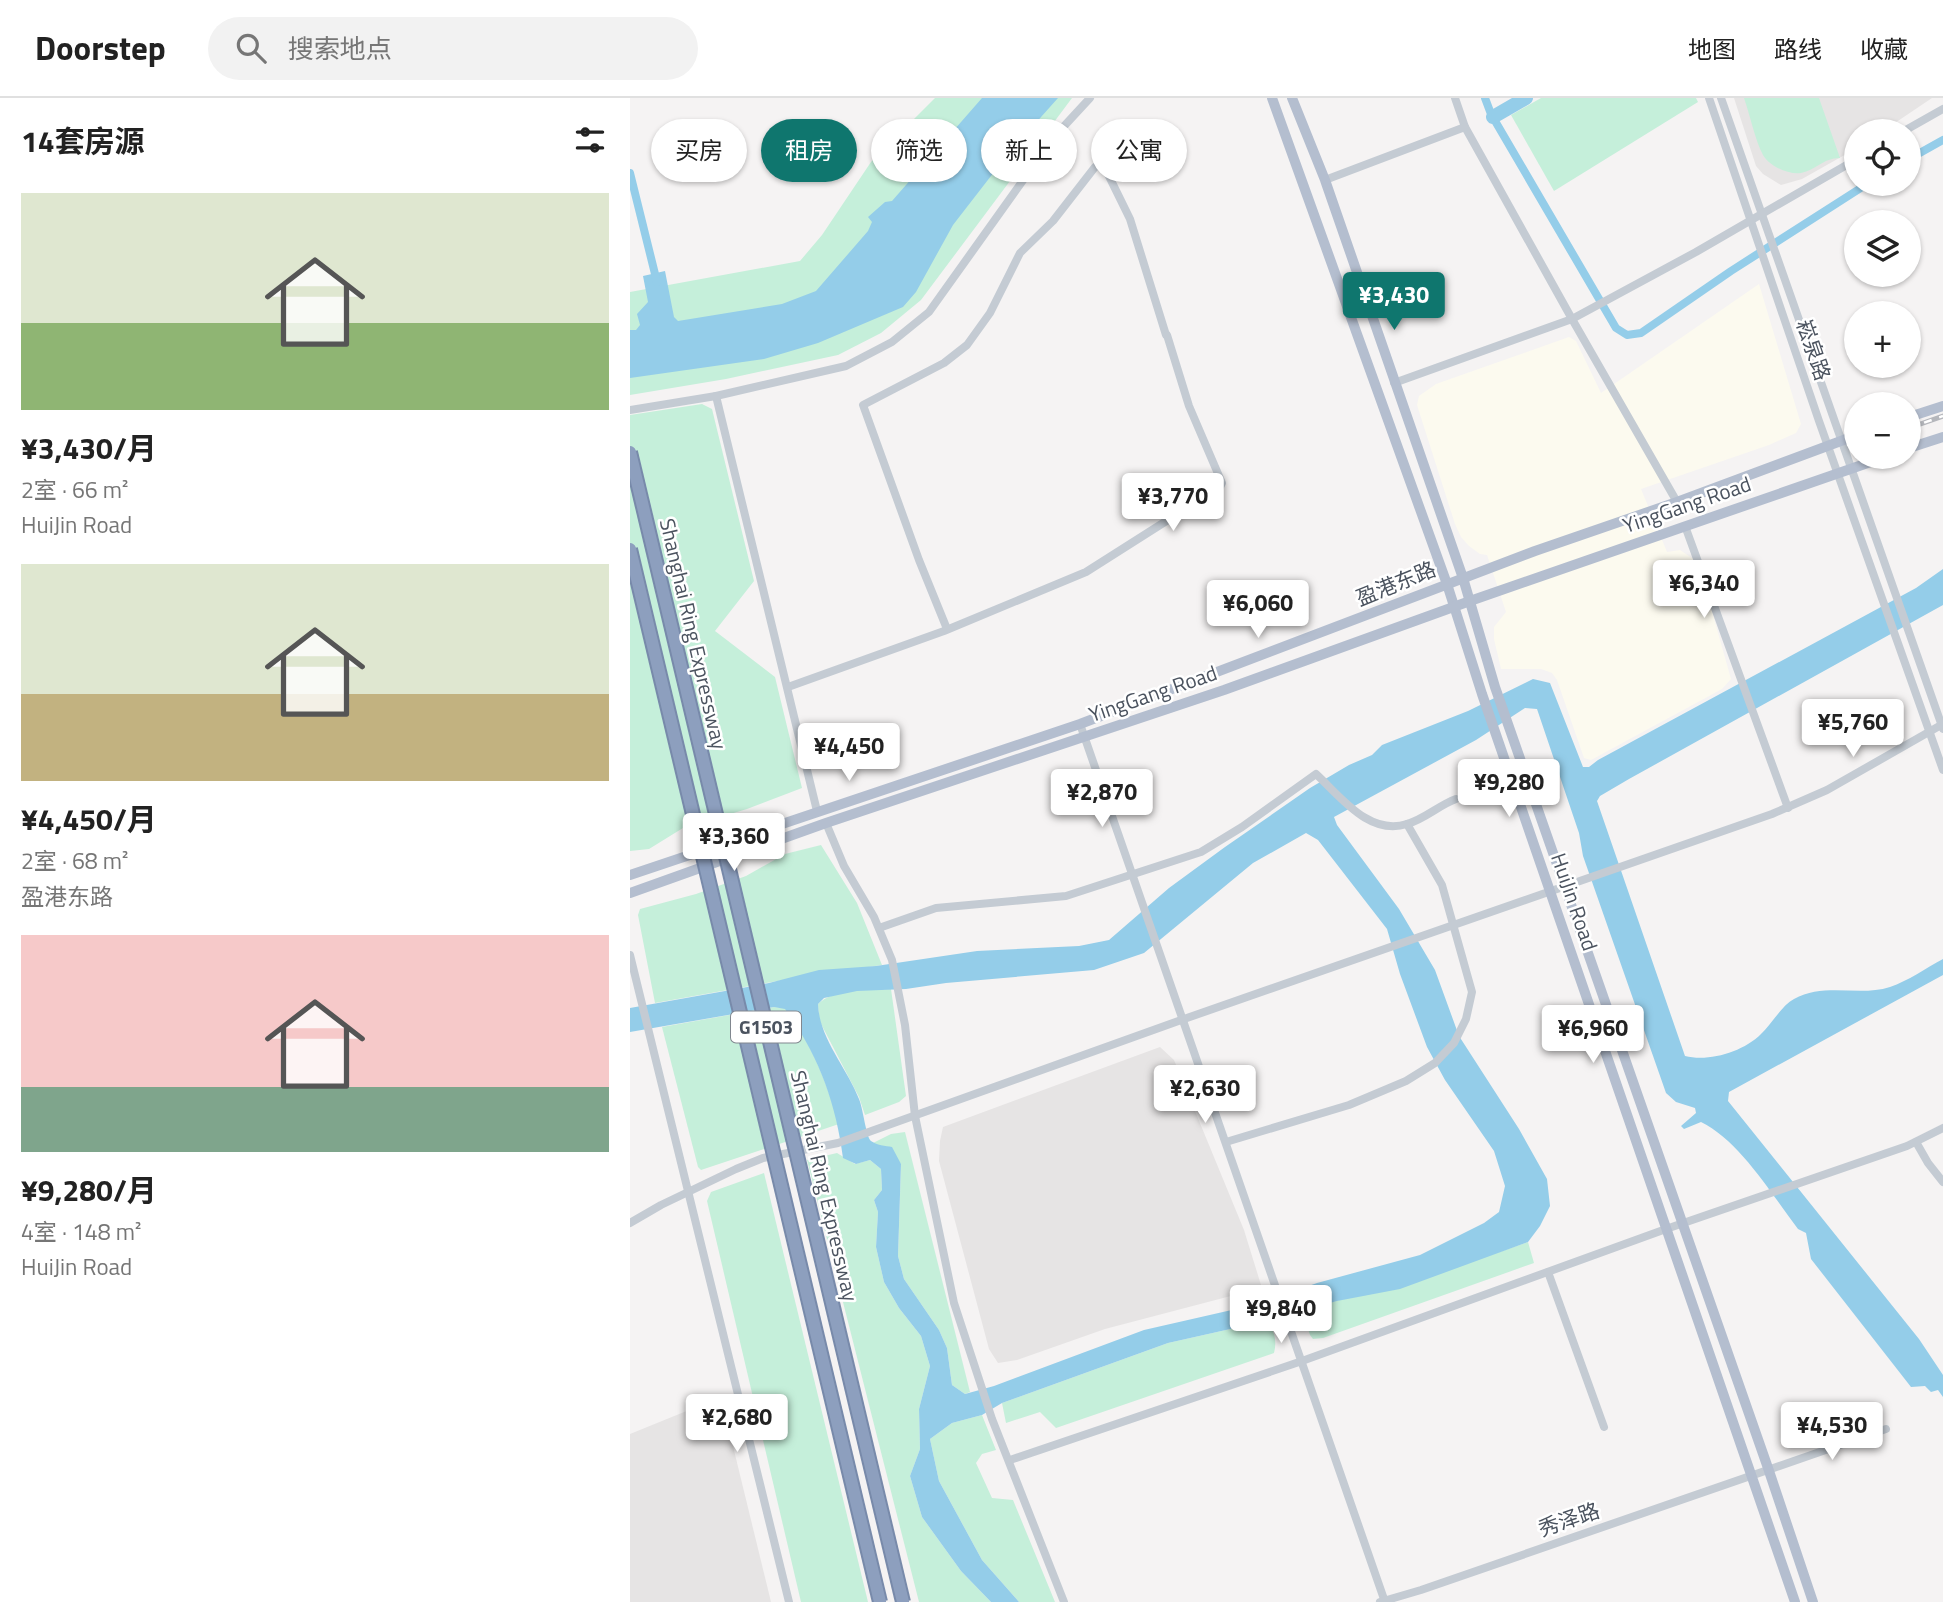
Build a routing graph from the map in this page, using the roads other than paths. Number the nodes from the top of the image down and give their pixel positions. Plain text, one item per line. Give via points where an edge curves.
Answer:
1 (1090, 98) edge
2 (1272, 98) edge
3 (1292, 98) edge
4 (1455, 98) edge
5 (1709, 98) edge
6 (1721, 98) edge
7 (1943, 109) edge
8 (1921, 121) edge
9 (1465, 127) junction
10 (1844, 167) edge
11 (1325, 180) junction
12 (1762, 215) junction
13 (1751, 221) junction
14 (1572, 319) junction
15 (1394, 383) junction
16 (716, 396) junction
17 (1943, 405) edge
18 (630, 410) edge
19 (1921, 413) edge
20 (1943, 437) edge
21 (1844, 439) edge
22 (1840, 440) junction
23 (1921, 444) edge
24 (1828, 445) junction
25 (1844, 450) edge
26 (630, 452) edge
27 (1848, 469) edge
28 (1851, 469) edge
29 (1838, 473) junction
30 (1677, 502) junction
31 (1685, 526) junction
32 (630, 549) edge
33 (1464, 578) junction
34 (1447, 584) junction
35 (1470, 601) junction
36 (1455, 607) junction
37 (947, 628) junction
38 (788, 688) junction
39 (1080, 724) junction
40 (1943, 726) edge
41 (1930, 732) junction
42 (1086, 737) junction
43 (1943, 770) edge
44 (1457, 799) dead end
45 (1788, 808) junction
46 (817, 811) junction
47 (826, 823) junction
48 (1407, 824) junction
49 (630, 875) edge
50 (1133, 875) junction
51 (1563, 886) junction
52 (1550, 891) junction
53 (630, 893) edge
54 (1453, 924) junction
55 (879, 928) junction
56 (630, 955) edge
57 (1184, 1018) junction
58 (915, 1116) junction
59 (1943, 1128) edge
60 (1226, 1142) junction
61 (1916, 1142) junction
62 (1943, 1182) edge
63 (688, 1193) junction
64 (630, 1223) edge
65 (1682, 1224) junction
66 (1666, 1230) junction
67 (1548, 1272) junction
68 (1302, 1361) junction
69 (1604, 1427) dead end
70 (1886, 1429) dead end
71 (1010, 1460) junction
72 (1769, 1468) junction
73 (1750, 1474) junction
74 (789, 1602) edge
75 (880, 1602) edge
76 (903, 1602) edge
77 (1064, 1602) edge
78 (1383, 1602) edge
79 (1795, 1602) edge
80 (1813, 1602) edge

1 - 16 street via 1054,137 929,312 892,342 846,366
2 - 34 main road, HuiJin Road
3 - 11 main road, HuiJin Road
4 - 9 street
5 - 13 street, 崧泉路
6 - 12 street, 崧泉路
7 - 8 street
9 - 11 street
9 - 14 street
10 - 12 street
11 - 15 main road, HuiJin Road
12 - 13 street
12 - 22 street, 崧泉路
13 - 14 street
13 - 24 street, 崧泉路
14 - 15 street
14 - 30 street
15 - 33 main road, HuiJin Road
16 - 18 street
16 - 38 street
17 - 19 main road
20 - 23 main road
21 - 22 main road, 盈港东路
22 - 24 main road, 盈港东路
22 - 25 street, 崧泉路
24 - 29 street, 崧泉路
24 - 30 main road, 盈港东路
26 - 76 highway, Shanghai Ring Expressway / G1503, bridge
27 - 29 main road, YingGang Road
28 - 40 street, 崧泉路
29 - 31 main road, YingGang Road
29 - 41 street, 崧泉路
30 - 33 main road, 盈港东路
31 - 35 main road, YingGang Road
31 - 45 street
32 - 75 highway, Shanghai Ring Expressway / G1503, bridge
33 - 34 main road, 盈港东路
33 - 35 main road, HuiJin Road
34 - 36 main road, HuiJin Road
34 - 39 main road, 盈港东路
35 - 36 main road, YingGang Road
35 - 51 main road, HuiJin Road
36 - 42 main road, YingGang Road
36 - 52 main road, HuiJin Road
37 - 37 street via 1086,572 1218,491 1222,483 1189,406 1130,219 1103,163 1020,253 990,313 967,345 944,363 863,405
37 - 38 street
38 - 46 street
39 - 42 street
39 - 46 main road, 盈港东路
40 - 41 street
41 - 43 street, 崧泉路
41 - 45 street
42 - 47 main road, YingGang Road
42 - 50 street
44 - 48 street
45 - 51 street
46 - 49 main road, 盈港东路
47 - 53 main road, YingGang Road
47 - 55 street
48 - 50 street via 1384,826 1367,821 1316,774 1201,852
48 - 54 street via 1442,885
50 - 55 street via 1066,896 936,908
50 - 57 street
51 - 52 street
51 - 65 main road, HuiJin Road
52 - 54 street
52 - 66 main road, HuiJin Road
54 - 57 street
54 - 60 street via 1472,992 1454,1043 1435,1063 1349,1105
55 - 58 street via 900,994
56 - 63 street
57 - 58 street
57 - 60 street
58 - 63 street via 838,1143 763,1158
58 - 71 street via 954,1303
59 - 61 street
60 - 68 street
61 - 62 street
61 - 65 street
63 - 64 street
63 - 74 street
65 - 66 street
65 - 72 main road, HuiJin Road
66 - 67 street
66 - 73 main road, HuiJin Road
67 - 68 street
67 - 69 street
68 - 71 street
68 - 78 street
70 - 72 street, 秀泽路
71 - 77 street
72 - 73 street, 秀泽路
72 - 80 main road, HuiJin Road
73 - 78 street, 秀泽路
73 - 79 main road, HuiJin Road

